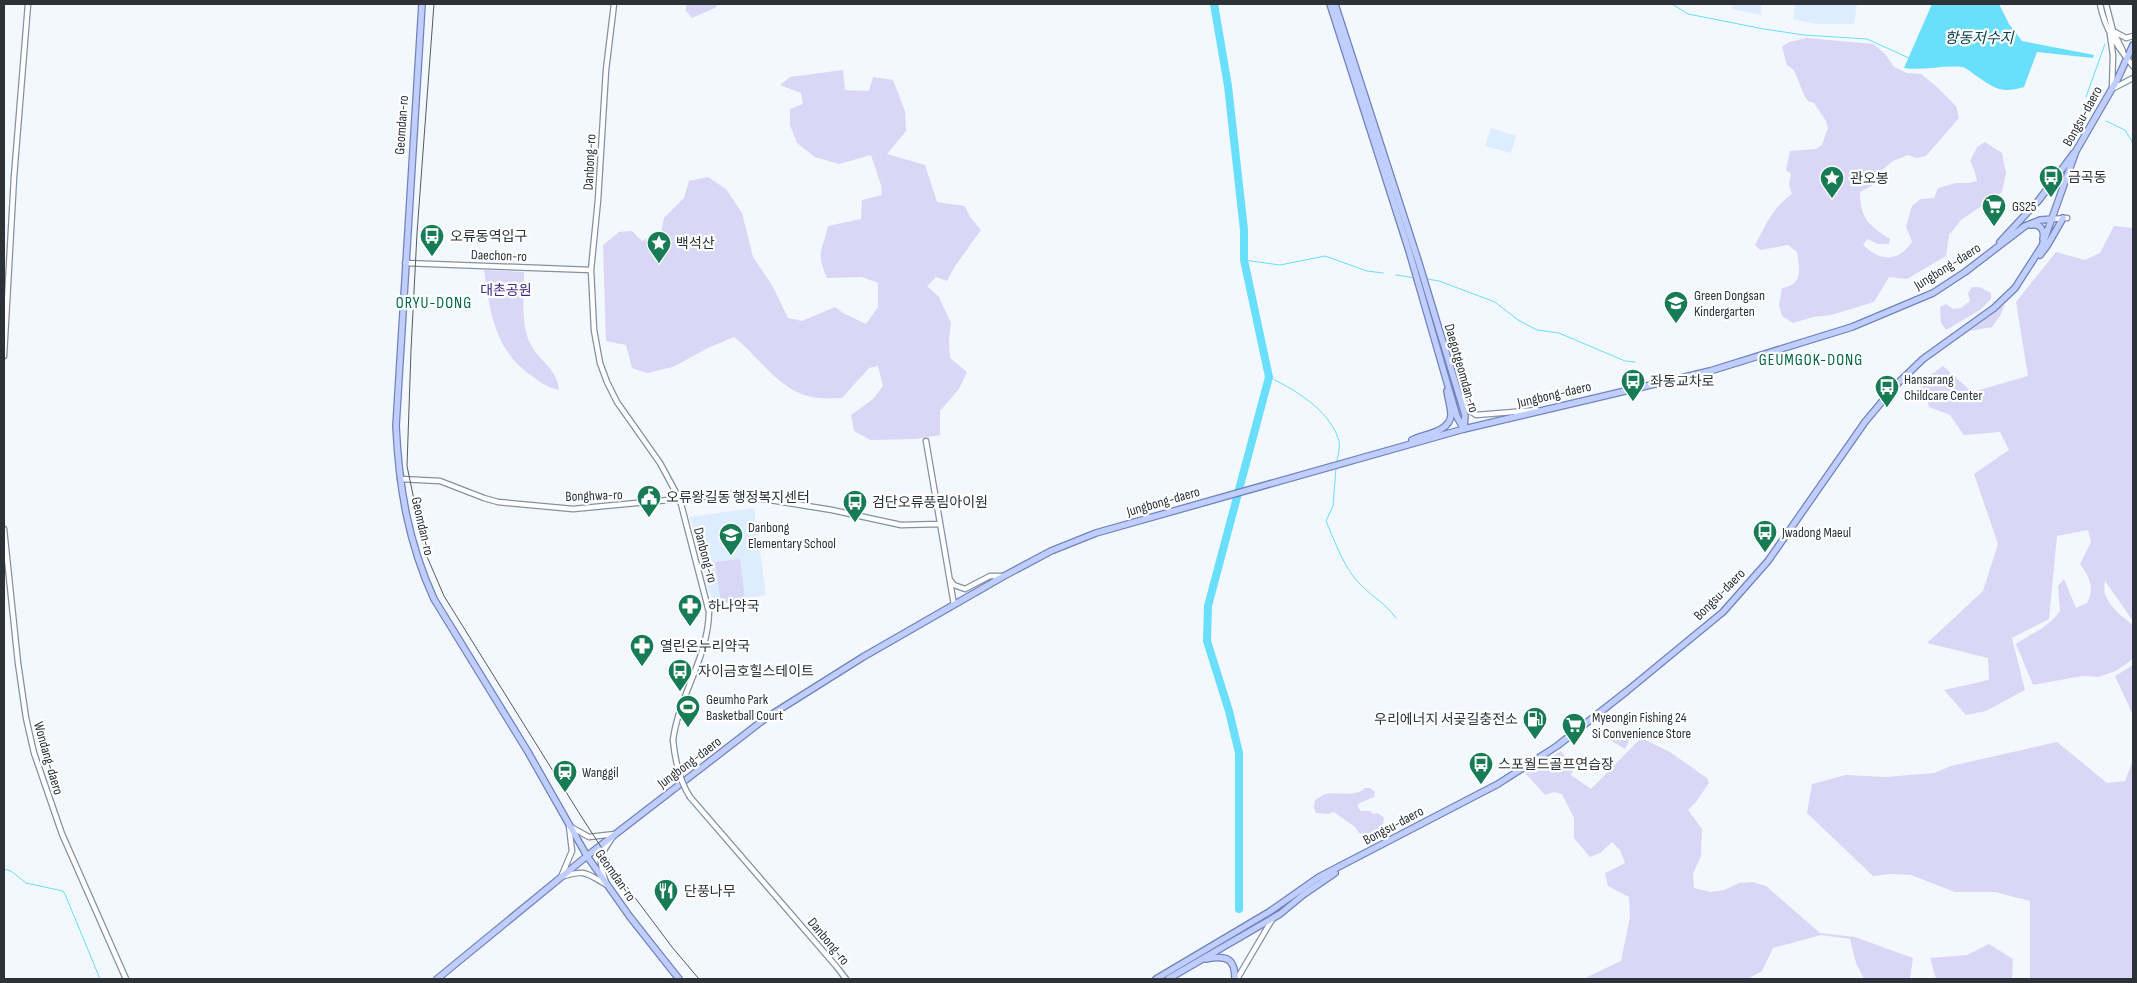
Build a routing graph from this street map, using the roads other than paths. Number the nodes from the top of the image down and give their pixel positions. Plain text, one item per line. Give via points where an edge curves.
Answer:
1 (28, 4) edge
2 (422, 4) edge
3 (614, 4) edge
4 (1330, 4) edge
5 (1335, 4) edge
6 (2100, 4) edge
7 (2106, 4) edge
8 (2111, 33) junction
9 (2133, 36) edge
10 (2133, 45) edge
11 (2133, 54) edge
12 (2128, 59) junction
13 (2133, 66) edge
14 (2133, 78) edge
15 (2112, 89) junction
16 (2076, 151) junction
17 (2054, 217) junction
18 (2064, 218) joint
19 (2025, 226) junction
20 (2008, 234) junction
21 (2042, 246) junction
22 (1992, 252) junction
23 (1415, 261) junction
24 (405, 263) junction
25 (2032, 264) junction
26 (592, 270) junction
27 (1424, 291) junction
28 (4, 356) edge
29 (1447, 379) junction
30 (1455, 382) junction
31 (1538, 410) junction
32 (1464, 429) junction
33 (926, 441) dead end
34 (1404, 445) junction
35 (400, 480) junction
36 (680, 500) junction
37 (940, 524) junction
38 (4, 529) edge
39 (1004, 576) junction
40 (949, 579) junction
41 (954, 604) junction
42 (570, 826) junction
43 (615, 834) junction
44 (587, 856) junction
45 (1348, 862) junction
46 (561, 877) junction
47 (607, 885) junction
48 (1294, 894) junction
49 (1274, 918) junction
50 (1241, 928) junction
51 (1244, 936) junction
52 (1202, 959) junction
53 (126, 979) edge
54 (437, 979) edge
55 (679, 979) edge
56 (846, 979) edge
57 (1156, 979) edge
58 (1168, 979) edge
59 (1236, 979) edge

1 - 28 street
2 - 24 main road, Geomdan-ro
3 - 26 street, Danbong-ro via 606,70
4 - 23 main road, Daegotgeomdan-ro
5 - 23 main road, Daegotgeomdan-ro
6 - 8 street
7 - 8 street
8 - 9 street via 2126,38
8 - 12 street via 2120,52
8 - 15 street
10 - 12 main road, Bongsu-daero
11 - 12 main road, Bongsu-daero
12 - 13 street
12 - 15 main road, Bongsu-daero
14 - 15 street
15 - 16 main road, Bongsu-daero
16 - 17 main road, Bongsu-daero
16 - 20 main road
17 - 18 street via 2067,218
17 - 19 main road
17 - 20 main road via 2031,220
17 - 21 main road, Bongsu-daero
18 - 25 main road
19 - 21 main road via 2035,224 2041,228 2044,236
19 - 22 main road
20 - 22 main road
21 - 25 main road, Bongsu-daero
22 - 31 main road, Jungbong-daero via 1933,293 1852,328 1710,371
23 - 27 main road, Daegotgeomdan-ro
24 - 26 street, Daechon-ro
24 - 35 main road, Geomdan-ro via 396,426
25 - 45 main road, Bongsu-daero via 2014,290 1994,308 1923,359 1895,386 1865,422 1768,561 1723,612 1557,746 1498,784
26 - 36 street, Danbong-ro via 594,330 607,382 617,402 672,481
27 - 29 main road, Daegotgeomdan-ro
27 - 30 main road, Daegotgeomdan-ro
29 - 32 main road, Daegotgeomdan-ro
29 - 34 main road via 1449,422
30 - 31 street via 1469,410 1476,415
30 - 32 main road, Daegotgeomdan-ro via 1465,415
31 - 32 main road, Jungbong-daero
32 - 34 main road, Jungbong-daero
33 - 37 street
34 - 39 main road, Jungbong-daero via 1096,533 1051,551
35 - 36 street, Bonghwa-ro via 440,482 498,502 573,509
35 - 42 main road, Geomdan-ro via 409,533 434,599
36 - 37 street, Bonghwa-ro via 732,494 901,525
36 - 56 street, Danbong-ro, bridge via 709,619 704,647 681,706 673,740 676,765 690,797
37 - 40 street
38 - 53 street, Wondang-daero via 18,663 34,753 62,834
39 - 40 street via 990,576 965,590
39 - 41 main road, Jungbong-daero
40 - 41 street
41 - 43 main road, Jungbong-daero via 766,718
42 - 43 street via 589,837
42 - 44 main road, Geomdan-ro
42 - 46 street via 572,851
43 - 44 main road, Jungbong-daero
43 - 47 street via 601,853 600,862
44 - 46 main road, Jungbong-daero
44 - 47 main road, Geomdan-ro
45 - 48 main road, Bongsu-daero
45 - 49 main road
46 - 47 street via 584,872
46 - 54 main road, Jungbong-daero
47 - 55 main road, Geomdan-ro
48 - 49 main road
48 - 50 main road, Bongsu-daero
49 - 51 main road
49 - 59 street
50 - 51 main road via 1245,929
50 - 57 main road, Bongsu-daero
51 - 52 main road
52 - 58 main road
52 - 59 main road via 1218,957 1231,961 1235,966

